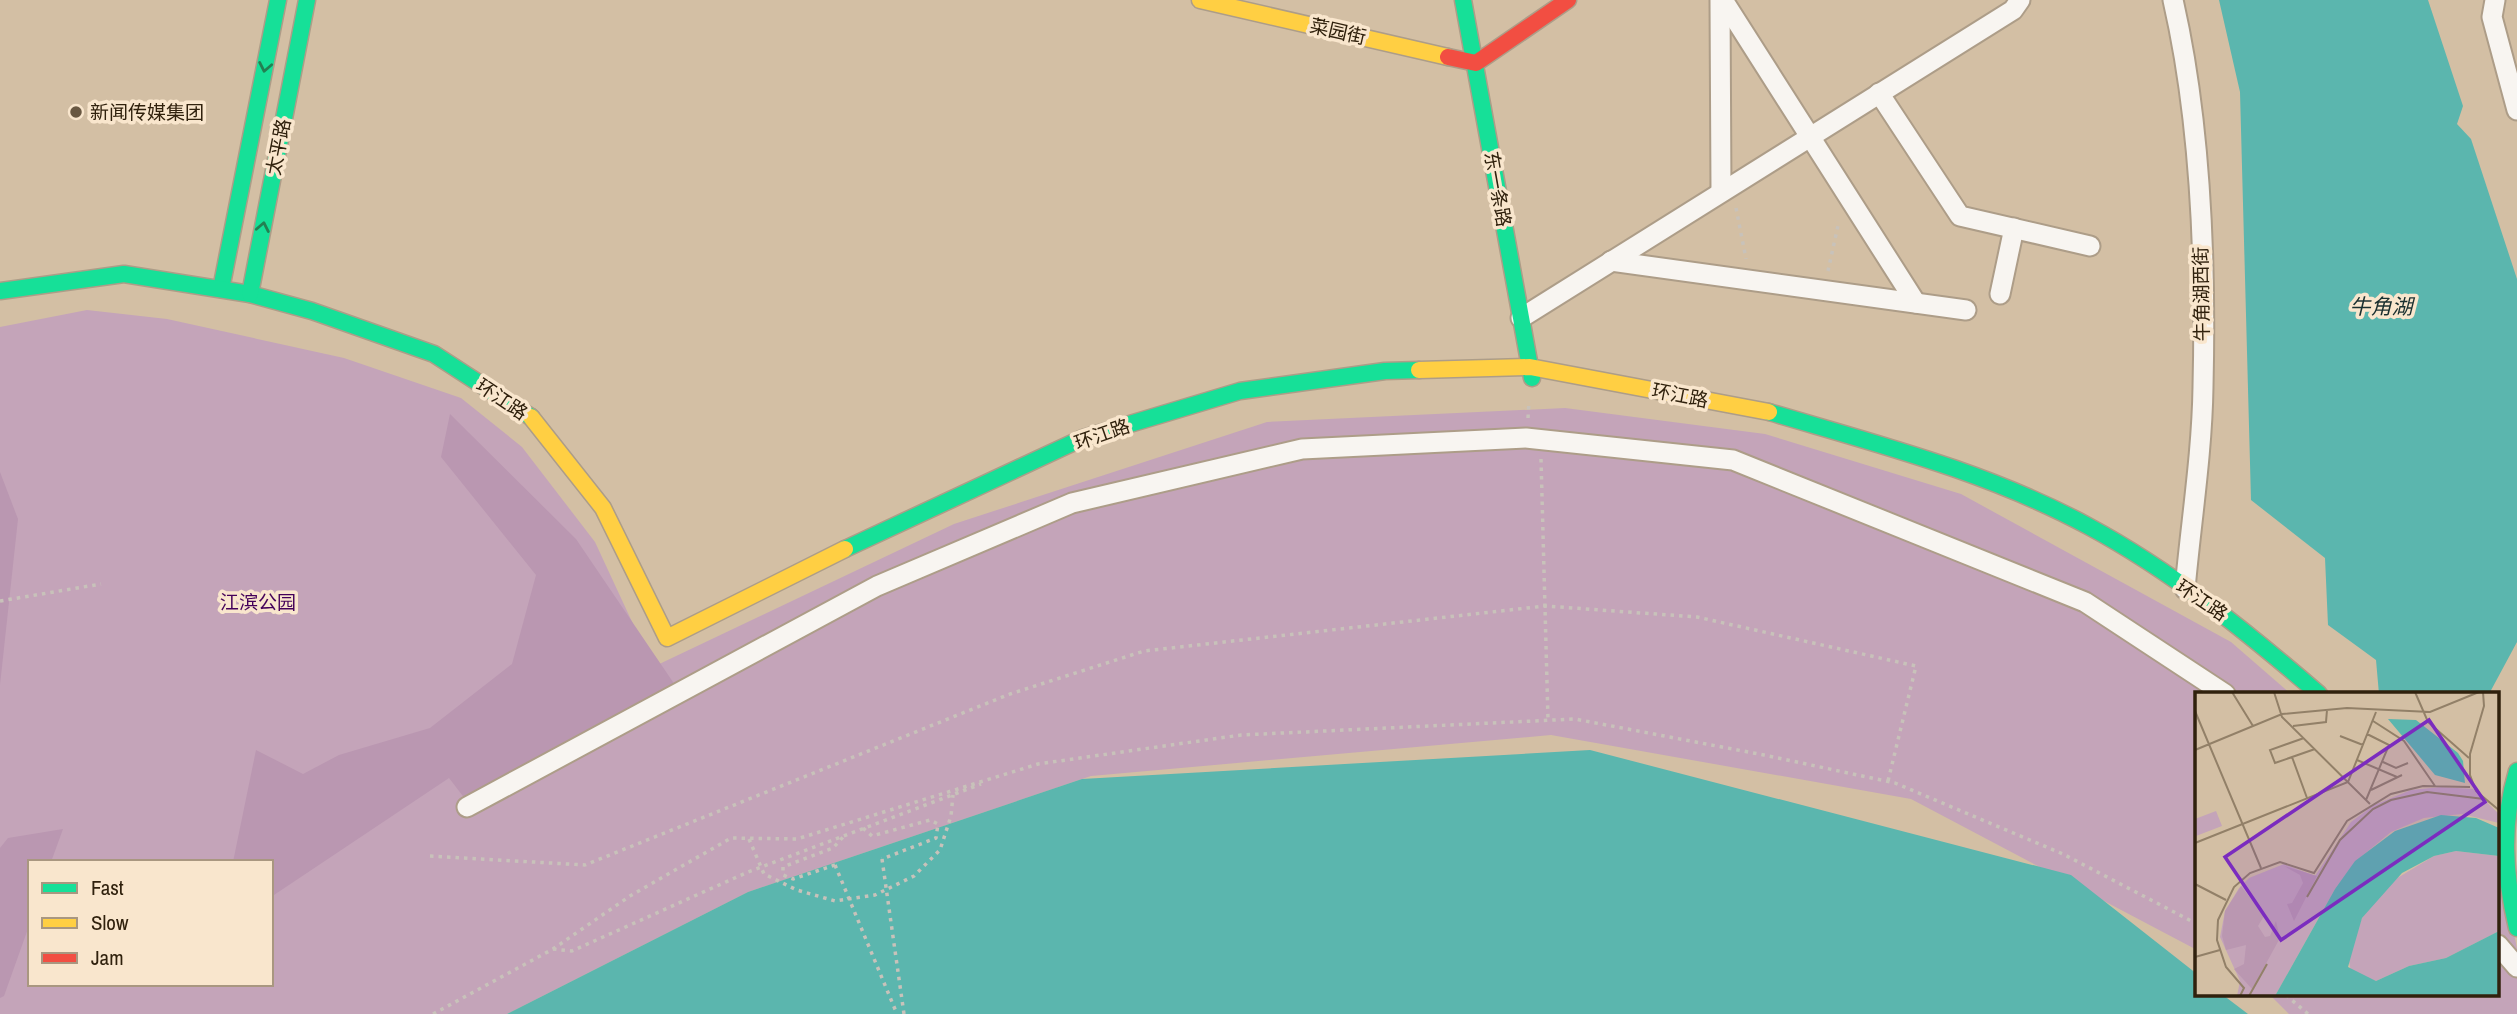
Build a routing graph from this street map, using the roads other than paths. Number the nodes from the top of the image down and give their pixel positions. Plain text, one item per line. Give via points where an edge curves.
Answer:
1 (278, 0) edge
2 (307, 0) edge
3 (1200, 0) edge
4 (1463, 0) edge
5 (1568, 0) edge
6 (1722, 0) edge
7 (2020, 0) edge
8 (2173, 0) edge
9 (2495, 0) edge
10 (1476, 63) junction
11 (1879, 93) junction
12 (2517, 110) edge
13 (1810, 136) junction
14 (1726, 189) junction
15 (2014, 228) junction
16 (2090, 246) dead end
17 (1611, 261) junction
18 (221, 289) junction
19 (0, 291) edge
20 (250, 294) junction
21 (2000, 294) dead end
22 (1916, 303) junction
23 (1966, 310) dead end
24 (1521, 318) junction
25 (1531, 372) junction
26 (2185, 589) junction
27 (2222, 692) edge
28 (2317, 692) edge
29 (2517, 771) edge
30 (467, 807) dead end
31 (2517, 928) edge
32 (2500, 948) edge
33 (2517, 967) edge

1 -> 18 street, 太平路
20 -> 2 street, 太平路
3 - 10 street, 菜园街
4 - 10 street, 东一条路
5 - 10 street
6 - 13 street
6 - 14 street
7 - 11 street via 2013,10
8 - 26 street, 牛角湖西街 via 2199,170 2200,211 2203,388
9 - 12 street via 2492,17
10 - 24 street, 东一条路
11 - 13 street
11 - 15 street via 1960,216
13 - 14 street
13 - 22 street
14 - 17 street
15 - 16 street
15 - 21 street
17 - 22 street
17 - 24 street
18 - 19 street, 环江路 via 124,274
18 - 20 street, 环江路
20 - 25 street, 环江路 via 434,354 529,415 603,508 667,638 1083,438 1240,391 1385,371
22 - 23 street
24 - 25 street, 东一条路
25 - 26 street, 环江路 via 1764,411 1955,467 2088,526
26 - 28 street, 环江路 via 2228,616
27 - 30 street via 2085,602 1732,460 1533,438 1302,449 1072,503 877,586
29 - 31 street via 2504,828 2505,866
32 - 33 street

